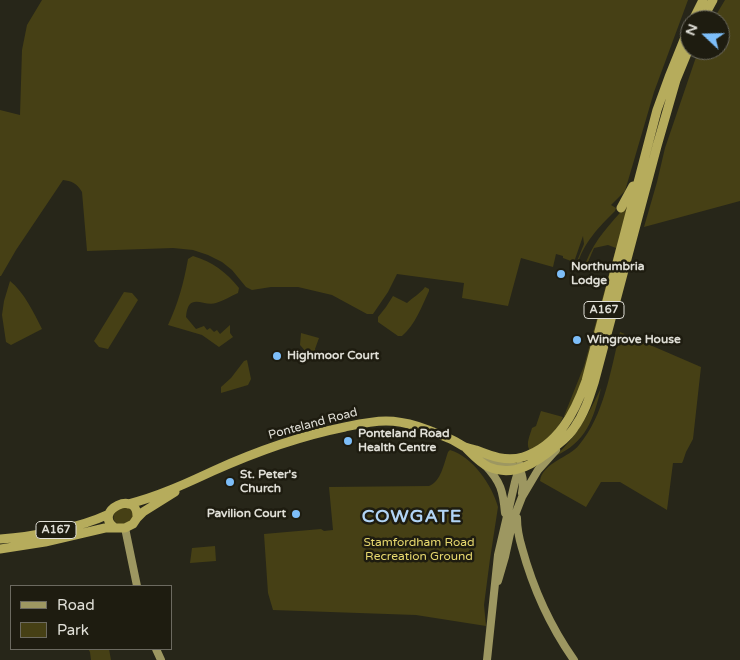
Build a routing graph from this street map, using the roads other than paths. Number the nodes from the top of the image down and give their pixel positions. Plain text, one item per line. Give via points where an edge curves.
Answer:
1 (680, 50) edge
2 (684, 60) edge
3 (640, 172) junction
4 (621, 208) dead end
5 (568, 436) junction
6 (466, 447) junction
7 (476, 450) junction
8 (522, 457) junction
9 (485, 465) junction
10 (519, 469) junction
11 (197, 479) junction
12 (522, 497) junction
13 (128, 504) junction
14 (518, 507) junction
15 (109, 514) junction
16 (137, 518) junction
17 (506, 518) junction
18 (115, 528) junction
19 (125, 528) junction
20 (0, 539) edge
21 (505, 542) junction
22 (520, 544) junction
23 (0, 549) edge
24 (524, 556) junction
25 (136, 585) edge
26 (495, 590) junction
27 (487, 660) edge
28 (574, 660) edge

1 - 3 highway, A167 via 657,110
2 - 5 highway, A167 via 656,146 590,397
3 - 4 highway
3 - 8 highway, A167 via 579,400 552,440 538,451
5 - 10 highway, A167 via 536,462
5 - 12 main road, A167 via 538,470
6 - 7 highway, Ponteland Road / A167
6 - 9 highway, Ponteland Road / A167
6 - 11 highway, Ponteland Road / A167 via 419,427 373,422 289,441
7 - 8 highway, Ponteland Road / A167 via 502,459
7 - 10 main road, A167 via 487,461
8 - 10 main road, A167
9 - 10 highway, A167 via 498,470
9 - 17 main road via 499,483
10 - 12 main road via 523,475
10 - 17 main road, A167
11 - 13 highway, Ponteland Road / A167
11 - 16 highway, Ponteland Road / A167
12 - 14 main road, A167
13 - 15 highway, A167 via 115,506
13 - 16 highway via 137,511
14 - 21 main road, A167
14 - 22 main road
15 - 18 highway via 110,523
15 - 20 highway, A167 via 87,523
16 - 19 highway, A167
17 - 21 main road, A167
18 - 19 highway, A167
18 - 23 highway, A167
19 - 25 main road
21 - 22 main road via 516,540
21 - 24 main road
21 - 26 main road, A167
21 - 26 main road, A167 via 496,564
22 - 24 main road
24 - 28 main road via 541,601
26 - 27 main road, A167

